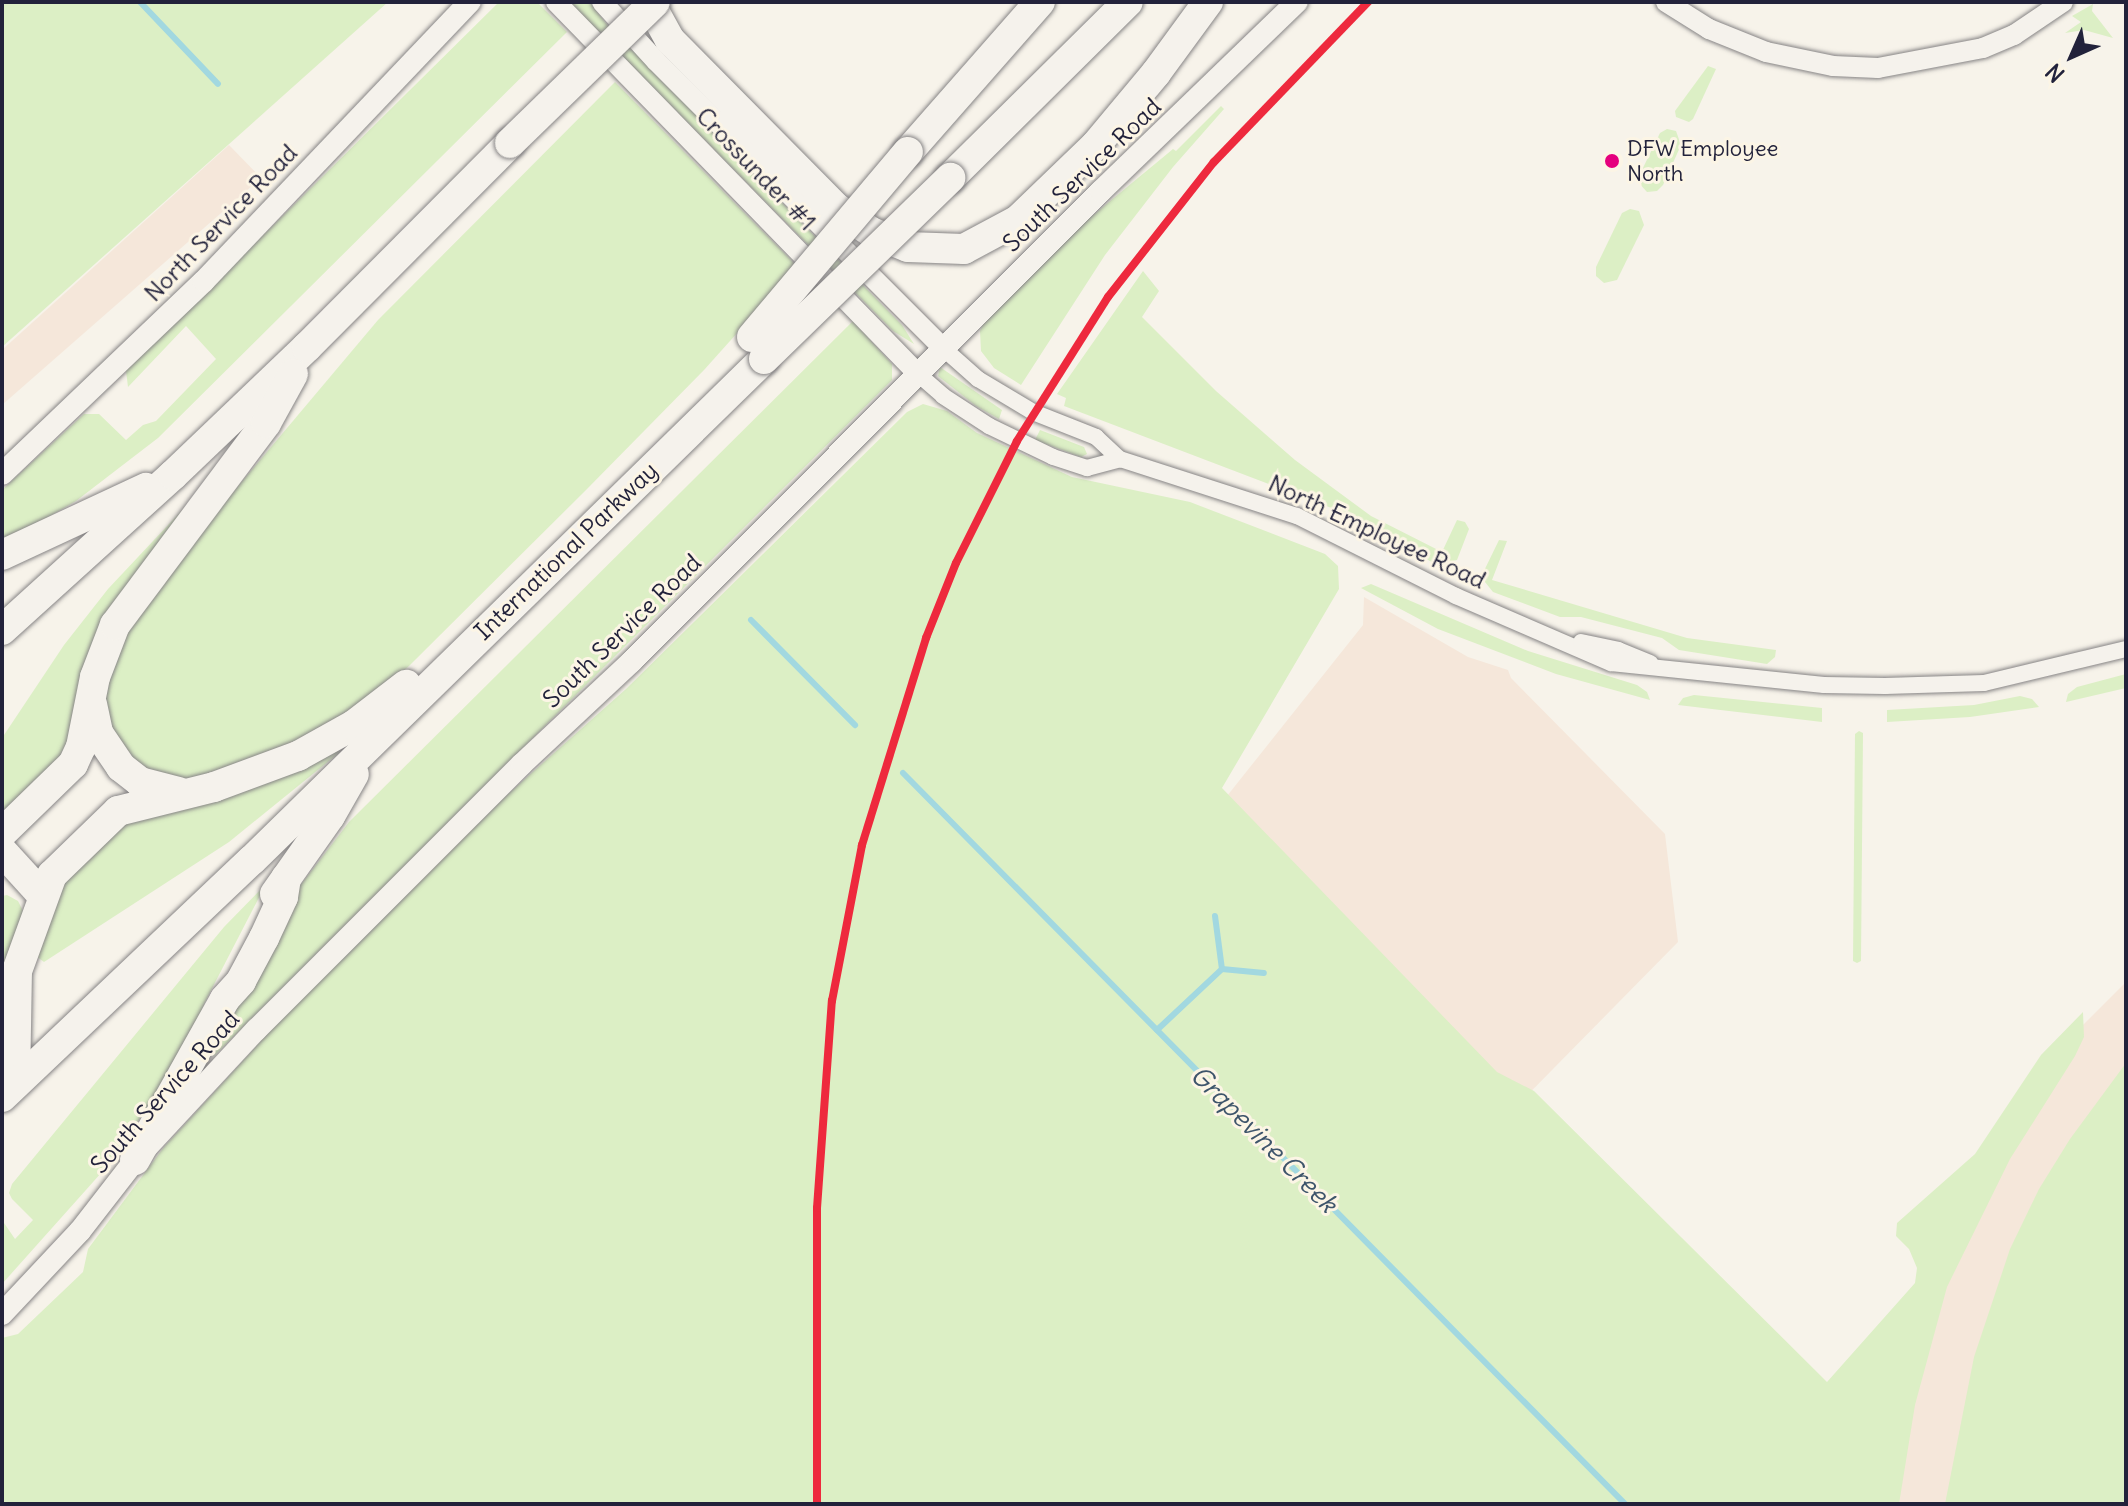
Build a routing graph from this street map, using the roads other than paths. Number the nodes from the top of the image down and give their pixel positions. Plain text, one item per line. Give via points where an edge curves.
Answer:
1 (470, 2) edge
2 (556, 2) edge
3 (602, 2) edge
4 (649, 2) edge
5 (655, 2) edge
6 (1040, 2) edge
7 (1128, 2) edge
8 (1208, 2) edge
9 (1297, 2) edge
10 (1666, 2) edge
11 (2063, 2) edge
12 (307, 347) junction
13 (758, 348) junction
14 (943, 348) junction
15 (917, 373) junction
16 (1120, 459) junction
17 (2, 474) edge
18 (173, 475) junction
19 (2, 555) edge
20 (2, 630) edge
21 (2126, 649) edge
22 (462, 652) junction
23 (91, 698) junction
24 (370, 744) junction
25 (183, 793) junction
26 (2, 833) edge
27 (2, 851) edge
28 (42, 895) junction
29 (8, 1091) edge
30 (135, 1160) junction
31 (2, 1314) edge

1 - 17 main road, North Service Road via 204,281
2 - 15 street, Crossunder #1
3 - 14 street, Crossunder #1
4 - 8 highway via 670,40 836,208 871,232 908,247 964,249 1018,220 1095,146
5 - 12 highway, bridge
6 - 13 highway, bridge via 908,152
7 - 13 highway, International Parkway, bridge via 950,178
9 - 14 main road, South Service Road
10 - 11 street via 1709,29 1766,52 1833,66 1878,68 1983,48 2014,35
12 - 18 highway
12 - 23 highway via 266,423 115,625
13 - 22 highway, International Parkway via 726,395
14 - 15 main road, South Service Road
14 - 16 street, North Employee Road via 978,379 1033,412 1096,437
15 - 16 street, North Employee Road via 989,426 1041,452 1087,468
15 - 30 main road, South Service Road via 267,1019
16 - 21 street, North Employee Road via 1297,516 1456,596 1566,641 1618,650 1655,665 1824,685 1899,686 1995,681
18 - 19 highway
18 - 20 highway
22 - 24 highway, International Parkway
22 - 25 highway via 415,678 328,742 259,772
23 - 25 highway via 98,733 121,767 155,788
23 - 26 highway via 73,764
24 - 29 highway, International Parkway
24 - 30 highway via 330,816 286,878 283,897 241,981 225,999
25 - 28 highway via 118,811 52,875
27 - 28 highway
28 - 29 highway via 17,971
30 - 31 main road, South Service Road via 80,1231

